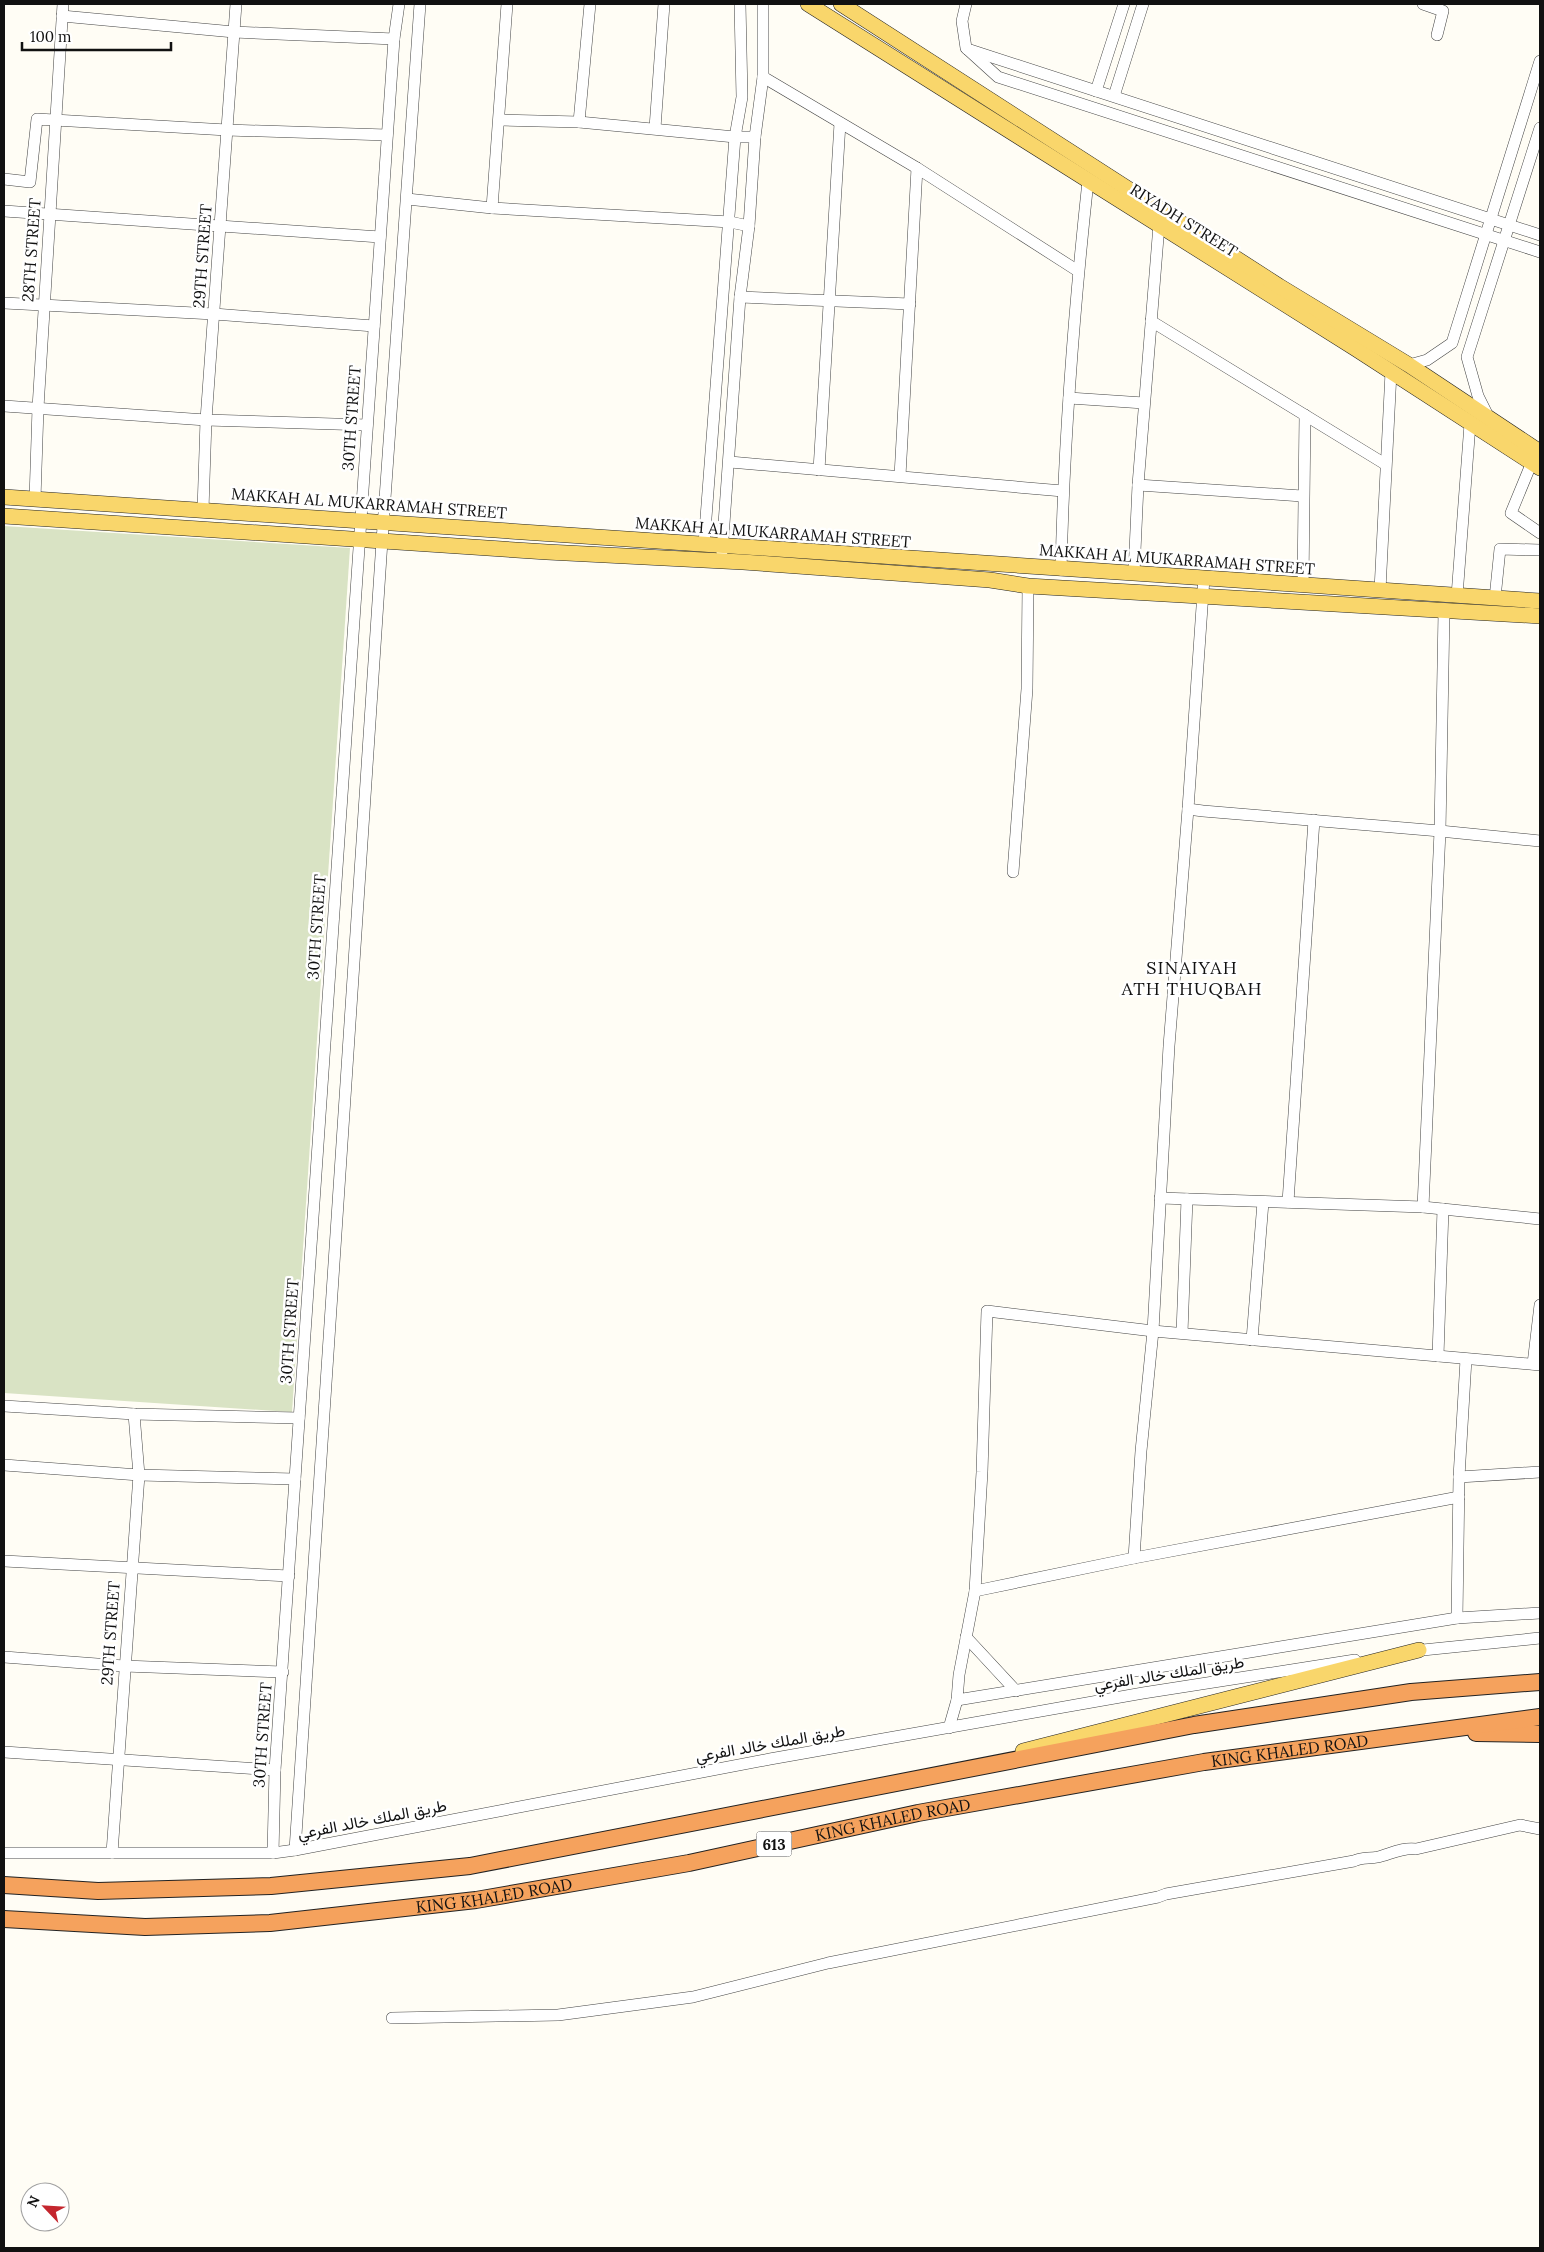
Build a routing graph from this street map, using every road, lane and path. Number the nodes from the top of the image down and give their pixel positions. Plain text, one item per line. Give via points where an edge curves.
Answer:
1 (63, 4) edge
2 (236, 4) edge
3 (399, 4) edge
4 (420, 4) edge
5 (507, 4) edge
6 (590, 4) edge
7 (740, 4) edge
8 (763, 4) edge
9 (808, 4) edge
10 (841, 4) edge
11 (966, 4) edge
12 (1124, 4) edge
13 (1143, 4) edge
14 (1423, 4) edge
15 (660, 5) edge
16 (62, 16) junction
17 (234, 32) junction
18 (1436, 35) dead end
19 (394, 39) junction
20 (966, 48) junction
21 (1540, 61) edge
22 (763, 77) junction
23 (1096, 91) junction
24 (1114, 96) junction
25 (56, 120) junction
26 (500, 120) junction
27 (578, 122) junction
28 (840, 123) junction
29 (655, 128) junction
30 (1540, 128) edge
31 (227, 130) junction
32 (387, 135) junction
33 (755, 137) junction
34 (735, 138) junction
35 (1045, 144) junction
36 (918, 168) junction
37 (4, 179) edge
38 (1088, 181) junction
39 (407, 200) junction
40 (492, 208) junction
41 (4, 211) edge
42 (50, 214) junction
43 (1490, 219) junction
44 (730, 222) junction
45 (1159, 225) junction
46 (220, 226) junction
47 (749, 226) junction
48 (1508, 226) junction
49 (1486, 235) junction
50 (1540, 235) edge
51 (380, 237) junction
52 (1504, 241) junction
53 (1540, 252) edge
54 (1078, 271) junction
55 (740, 297) junction
56 (830, 302) junction
57 (4, 303) edge
58 (910, 304) junction
59 (44, 305) junction
60 (214, 314) junction
61 (1151, 321) junction
62 (374, 326) junction
63 (1452, 343) junction
64 (1469, 350) junction
65 (1409, 365) junction
66 (1391, 372) junction
67 (1069, 398) junction
68 (1144, 403) junction
69 (4, 406) edge
70 (38, 408) junction
71 (1305, 415) junction
72 (1489, 419) junction
73 (206, 420) junction
74 (1470, 424) junction
75 (367, 426) junction
76 (1537, 461) edge
77 (730, 462) junction
78 (1385, 464) junction
79 (819, 470) junction
80 (900, 476) junction
81 (1138, 485) junction
82 (1063, 491) junction
83 (1302, 496) junction
84 (4, 497) edge
85 (35, 499) junction
86 (203, 510) junction
87 (4, 516) edge
88 (361, 519) junction
89 (384, 520) junction
90 (1540, 532) edge
91 (360, 540) junction
92 (382, 541) junction
93 (704, 544) junction
94 (724, 545) junction
95 (1540, 550) edge
96 (720, 560) junction
97 (1061, 570) junction
98 (1134, 573) junction
99 (1204, 578) junction
100 (1302, 585) junction
101 (1028, 586) junction
102 (1386, 591) junction
103 (1203, 596) junction
104 (1457, 596) junction
105 (1495, 598) junction
106 (1540, 601) edge
107 (1371, 607) junction
108 (1444, 612) junction
109 (1540, 616) edge
110 (1188, 808) junction
111 (1314, 820) junction
112 (1440, 832) junction
113 (1540, 841) edge
114 (1013, 872) dead end
115 (1160, 1198) junction
116 (1187, 1199) junction
117 (1263, 1202) junction
118 (1288, 1202) junction
119 (1423, 1207) junction
120 (1443, 1209) junction
121 (1540, 1219) edge
122 (1540, 1305) edge
123 (1153, 1331) junction
124 (1182, 1333) junction
125 (1252, 1340) junction
126 (1438, 1356) junction
127 (1466, 1359) junction
128 (1537, 1365) edge
129 (4, 1406) edge
130 (134, 1414) junction
131 (299, 1418) junction
132 (4, 1465) edge
133 (1540, 1472) edge
134 (139, 1475) junction
135 (1459, 1477) junction
136 (295, 1479) junction
137 (1459, 1497) junction
138 (1134, 1558) junction
139 (4, 1561) edge
140 (131, 1568) junction
141 (288, 1576) junction
142 (975, 1591) junction
143 (1540, 1613) edge
144 (1457, 1618) junction
145 (966, 1638) junction
146 (1540, 1638) edge
147 (1419, 1650) junction
148 (4, 1656) edge
149 (124, 1666) junction
150 (283, 1672) junction
151 (1540, 1682) edge
152 (1016, 1690) junction
153 (957, 1700) junction
154 (1540, 1717) edge
155 (949, 1728) junction
156 (1419, 1732) junction
157 (1540, 1734) edge
158 (4, 1752) edge
159 (118, 1760) junction
160 (275, 1770) junction
161 (923, 1779) junction
162 (1540, 1829) edge
163 (295, 1850) junction
164 (4, 1853) edge
165 (112, 1853) junction
166 (273, 1853) junction
167 (4, 1876) edge
168 (4, 1885) edge
169 (98, 1891) junction
170 (4, 1919) edge
171 (392, 2018) dead end

1 - 16 street, 28TH STREET
2 - 17 street, 29TH STREET
3 - 19 street, 30TH STREET
4 - 39 street
5 - 26 street
6 - 27 street
7 - 34 street via 742,98
8 - 22 street
9 - 35 main road, RIYADH STREET
10 - 35 main road, RIYADH STREET
11 - 20 street via 962,21
12 - 23 street
13 - 24 street
14 - 18 street via 1443,11
15 - 29 street
16 - 17 street
16 - 25 street, 28TH STREET
17 - 19 street
17 - 31 street, 29TH STREET
19 - 32 street, 30TH STREET
20 - 23 street
20 - 49 street via 998,77
21 - 43 street
22 - 28 street
22 - 33 street
23 - 24 street
24 - 43 street
25 - 31 street
25 - 37 street via 38,118 35,124 30,182
25 - 42 street, 28TH STREET
26 - 27 street
26 - 40 street
27 - 29 street
28 - 36 street
28 - 56 street
29 - 34 street
30 - 48 street
31 - 32 street
31 - 46 street, 29TH STREET
32 - 51 street, 30TH STREET
33 - 34 street
33 - 47 street
34 - 44 street
35 - 38 main road, RIYADH STREET
35 - 65 main road, RIYADH STREET
36 - 54 street
36 - 58 street
38 - 45 main road, RIYADH STREET
38 - 54 street
39 - 40 street
39 - 89 street
40 - 44 street
41 - 42 street
42 - 46 street
42 - 59 street, 28TH STREET
43 - 48 street
43 - 49 street
44 - 47 street
44 - 93 street
45 - 61 street
45 - 66 main road, RIYADH STREET
46 - 51 street
46 - 60 street, 29TH STREET
47 - 55 street
48 - 50 street
48 - 52 street
49 - 52 street
49 - 63 street
51 - 62 street, 30TH STREET
52 - 53 street
52 - 64 street
54 - 67 street
55 - 56 street
55 - 77 street
56 - 58 street
56 - 79 street
57 - 59 street
58 - 80 street
59 - 60 street
59 - 70 street, 28TH STREET
60 - 62 street
60 - 73 street, 29TH STREET
61 - 68 street
61 - 71 street
62 - 75 street, 30TH STREET
63 - 64 street
63 - 65 street via 1427,360
64 - 72 street via 1469,365
65 - 72 main road, RIYADH STREET
66 - 74 main road, RIYADH STREET
66 - 78 street
67 - 68 street
67 - 82 street
68 - 81 street
69 - 70 street
70 - 73 street
70 - 85 street, 28TH STREET
71 - 78 street
71 - 83 street
72 - 76 main road, RIYADH STREET
73 - 75 street
73 - 86 street, 29TH STREET
74 - 76 main road, RIYADH STREET
74 - 104 street
75 - 88 street, 30TH STREET
76 - 90 street via 1510,512
77 - 79 street
77 - 94 street
78 - 102 street
79 - 80 street
80 - 82 street
81 - 83 street
81 - 98 street
82 - 97 street
83 - 100 street
84 - 85 main road, MAKKAH AL MUKARRAMAH STREET
85 - 86 main road, MAKKAH AL MUKARRAMAH STREET
86 - 88 main road, MAKKAH AL MUKARRAMAH STREET
87 - 91 main road, MAKKAH AL MUKARRAMAH STREET
88 - 89 main road, MAKKAH AL MUKARRAMAH STREET
88 - 91 street, 30TH STREET
89 - 92 street
89 - 93 main road, MAKKAH AL MUKARRAMAH STREET
91 - 92 main road, MAKKAH AL MUKARRAMAH STREET
91 - 131 street, 30TH STREET
92 - 96 main road, MAKKAH AL MUKARRAMAH STREET
92 - 163 street
93 - 94 main road, MAKKAH AL MUKARRAMAH STREET
94 - 96 street
94 - 97 main road, MAKKAH AL MUKARRAMAH STREET
95 - 105 street via 1500,549
96 - 101 main road, MAKKAH AL MUKARRAMAH STREET via 990,580
97 - 98 main road, MAKKAH AL MUKARRAMAH STREET
98 - 99 main road, MAKKAH AL MUKARRAMAH STREET
99 - 100 main road, MAKKAH AL MUKARRAMAH STREET
99 - 103 street
100 - 102 main road, MAKKAH AL MUKARRAMAH STREET
101 - 103 main road, MAKKAH AL MUKARRAMAH STREET
101 - 114 street via 1027,690
102 - 104 main road, MAKKAH AL MUKARRAMAH STREET
102 - 107 main road via 1390,598
103 - 107 main road, MAKKAH AL MUKARRAMAH STREET
103 - 110 street
104 - 105 main road, MAKKAH AL MUKARRAMAH STREET
105 - 106 main road, MAKKAH AL MUKARRAMAH STREET
107 - 108 main road, MAKKAH AL MUKARRAMAH STREET
108 - 109 main road, MAKKAH AL MUKARRAMAH STREET
108 - 112 street
110 - 111 street
110 - 115 street
111 - 112 street
111 - 118 street
112 - 113 street
112 - 119 street
115 - 116 street
115 - 123 street
116 - 117 street
116 - 124 street
117 - 118 street
117 - 125 street
118 - 119 street
119 - 120 street
120 - 121 street
120 - 126 street
122 - 128 street
123 - 124 street
123 - 138 street
123 - 142 street via 987,1311
124 - 125 street
125 - 126 street
126 - 127 street
127 - 128 street
127 - 135 street
129 - 130 street
130 - 131 street
130 - 134 street, 29TH STREET
131 - 136 street, 30TH STREET
132 - 134 street
133 - 135 street
134 - 136 street
134 - 140 street, 29TH STREET
135 - 137 street
136 - 141 street, 30TH STREET
137 - 138 street
137 - 144 street
138 - 142 street
139 - 140 street
140 - 141 street
140 - 149 street, 29TH STREET
141 - 150 street, 30TH STREET
142 - 145 street
143 - 144 street
144 - 152 street
145 - 152 street
145 - 153 street
146 - 147 street, طريق الملك خالد الفرعي
147 - 155 street, طريق الملك خالد الفرعي via 1143,1693
147 - 161 main road via 1151,1717
148 - 149 street
149 - 150 street
149 - 159 street, 29TH STREET
150 - 160 street, 30TH STREET
151 - 161 highway, KING KHALED ROAD / 613 via 1412,1692 1194,1725
152 - 153 street
153 - 155 street
154 - 156 highway, KING KHALED ROAD / 613
155 - 163 street, طريق الملك خالد الفرعي via 761,1760
156 - 157 highway
156 - 170 highway, KING KHALED ROAD / 613 via 1204,1762 918,1813 689,1863 476,1900 270,1923 145,1927
158 - 159 street
159 - 160 street
159 - 165 street, 29TH STREET
160 - 166 street, 30TH STREET
161 - 169 highway, KING KHALED ROAD / 613 via 470,1866 272,1886
162 - 171 street via 1520,1825 1378,1857 1166,1894 828,1964 693,1998 558,2016
163 - 166 street, طريق الملك خالد الفرعي
164 - 165 street, طريق الملك خالد الفرعي
165 - 166 street, طريق الملك خالد الفرعي
167 - 169 highway
168 - 169 highway, KING KHALED ROAD / 613

